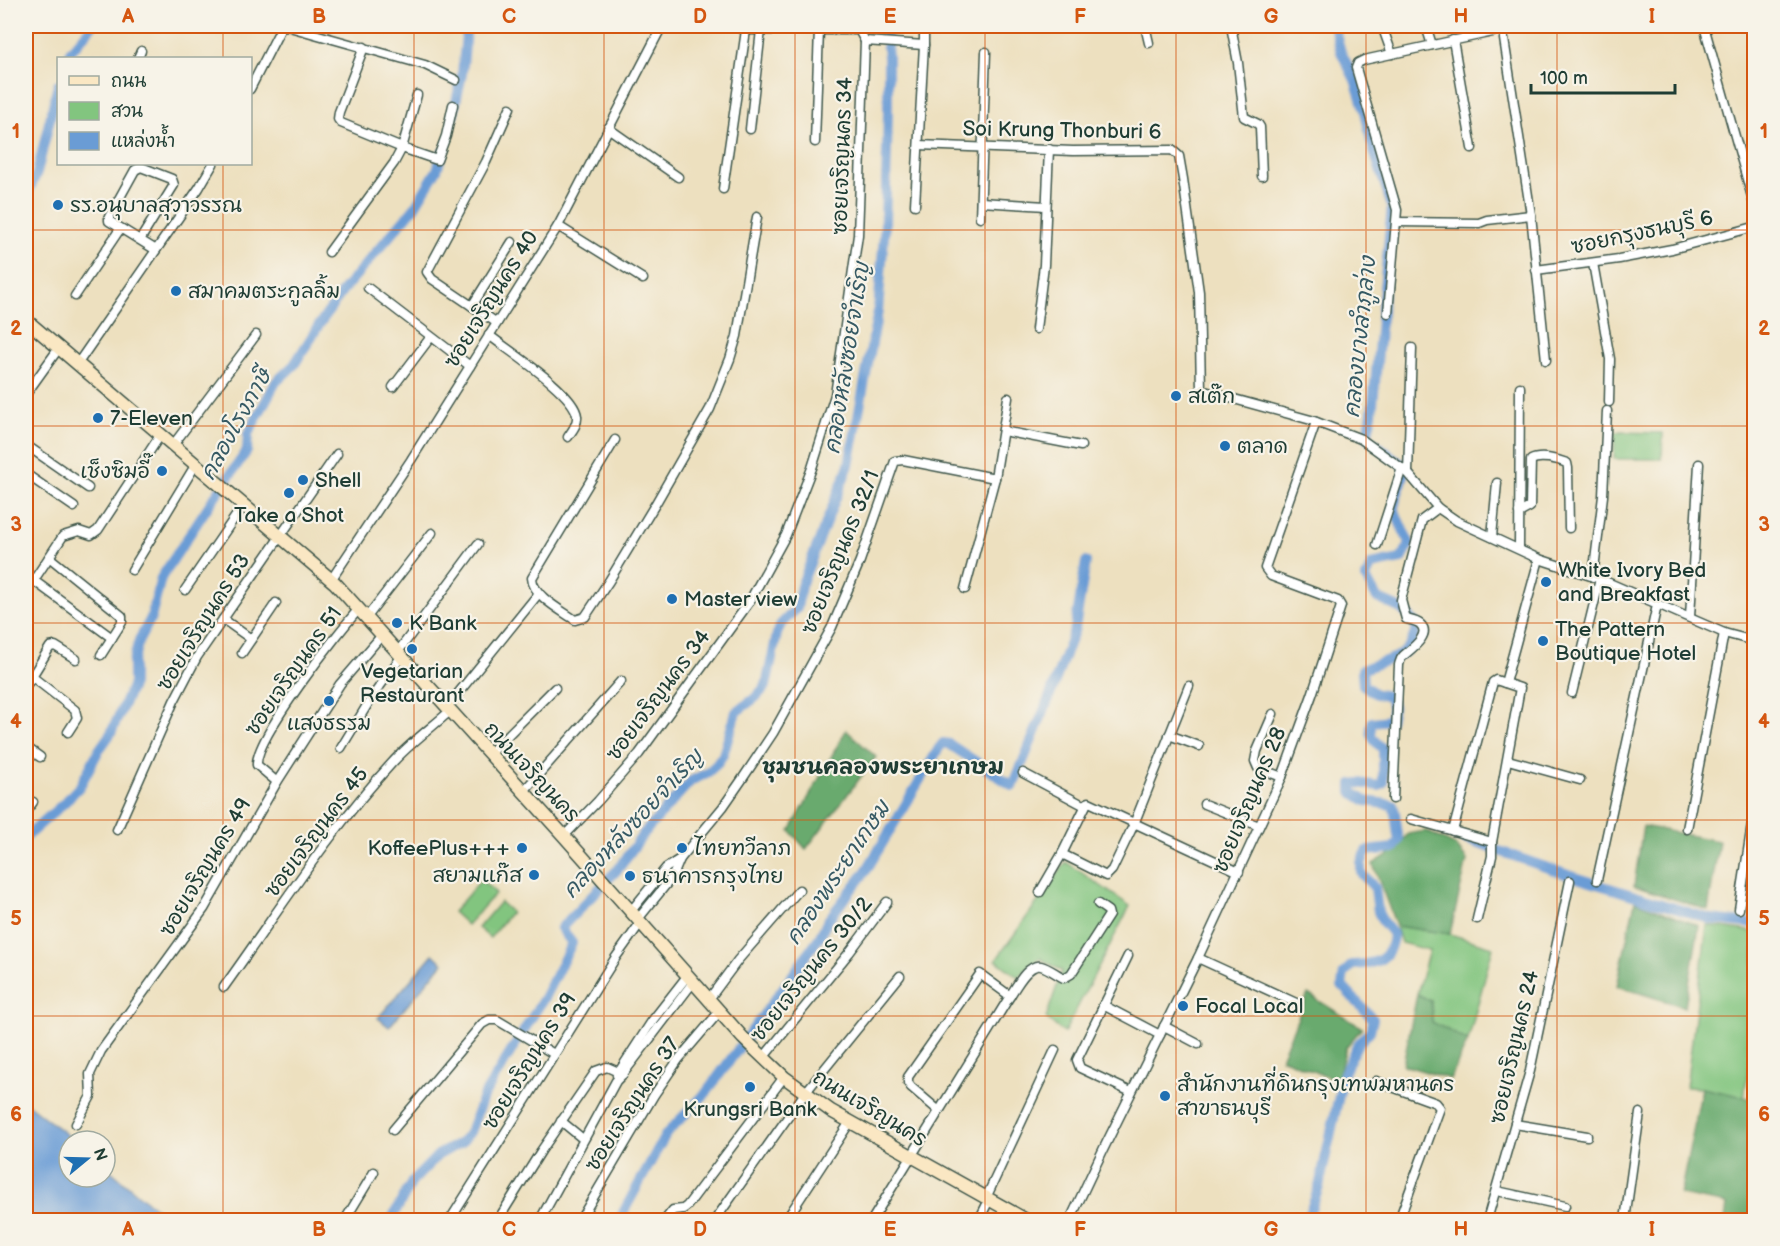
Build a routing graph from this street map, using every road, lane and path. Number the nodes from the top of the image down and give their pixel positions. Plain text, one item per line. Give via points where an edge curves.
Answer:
1 (284, 26) edge
2 (662, 26) edge
3 (732, 26) edge
4 (924, 26) edge
5 (1145, 26) edge
6 (1231, 26) edge
7 (1382, 26) edge
8 (1426, 26) edge
9 (1491, 26) edge
10 (1704, 26) edge
11 (764, 28) edge
12 (746, 30) junction
13 (819, 30) junction
14 (1504, 39) dead end
15 (1453, 40) junction
16 (865, 41) junction
17 (1149, 43) dead end
18 (924, 45) junction
19 (1432, 45) junction
20 (363, 47) junction
21 (986, 52) dead end
22 (1392, 54) junction
23 (456, 80) dead end
24 (252, 85) edge
25 (417, 95) dead end
26 (453, 105) dead end
27 (510, 108) dead end
28 (608, 128) junction
29 (750, 129) dead end
30 (815, 142) dead end
31 (920, 145) junction
32 (983, 147) junction
33 (402, 148) junction
34 (1472, 148) dead end
35 (1049, 149) junction
36 (212, 165) edge
37 (1262, 176) dead end
38 (678, 177) dead end
39 (723, 189) dead end
40 (981, 202) junction
41 (1755, 204) edge
42 (915, 205) dead end
43 (1046, 206) junction
44 (1532, 215) junction
45 (757, 217) dead end
46 (980, 218) dead end
47 (1397, 222) junction
48 (558, 226) junction
49 (1755, 226) edge
50 (120, 229) junction
51 (140, 240) junction
52 (512, 242) dead end
53 (156, 250) junction
54 (329, 252) dead end
55 (1593, 263) junction
56 (1536, 270) junction
57 (643, 279) dead end
58 (368, 288) dead end
59 (75, 297) dead end
60 (472, 306) junction
61 (1388, 313) dead end
62 (26, 320) edge
63 (498, 322) junction
64 (1036, 329) dead end
65 (256, 335) dead end
66 (489, 335) junction
67 (430, 338) junction
68 (59, 348) junction
69 (1412, 348) dead end
70 (1546, 360) dead end
71 (78, 363) junction
72 (470, 366) junction
73 (393, 387) dead end
74 (1520, 387) dead end
75 (26, 394) edge
76 (1008, 398) dead end
77 (1316, 422) junction
78 (1002, 431) junction
79 (160, 434) junction
80 (568, 437) dead end
81 (615, 440) dead end
82 (26, 445) edge
83 (173, 445) junction
84 (1081, 446) dead end
85 (337, 454) dead end
86 (196, 464) junction
87 (1699, 464) dead end
88 (1405, 471) junction
89 (26, 474) edge
90 (995, 478) junction
91 (1497, 483) dead end
92 (88, 488) dead end
93 (244, 504) junction
94 (74, 507) dead end
95 (1438, 508) junction
96 (1520, 513) junction
97 (1569, 528) dead end
98 (432, 533) dead end
99 (280, 535) junction
100 (1492, 537) junction
101 (478, 544) dead end
102 (1377, 545) dead end
103 (1519, 549) junction
104 (49, 557) junction
105 (1539, 559) junction
106 (132, 570) dead end
107 (1597, 578) junction
108 (33, 580) junction
109 (331, 580) junction
110 (965, 589) dead end
111 (185, 590) dead end
112 (26, 592) edge
113 (539, 593) junction
114 (276, 603) dead end
115 (1658, 605) junction
116 (363, 613) junction
117 (1690, 617) junction
118 (223, 619) junction
119 (1724, 633) junction
120 (382, 635) junction
121 (112, 638) junction
122 (251, 639) junction
123 (1755, 641) edge
124 (242, 653) dead end
125 (101, 655) dead end
126 (399, 655) junction
127 (76, 659) dead end
128 (29, 674) edge
129 (621, 681) dead end
130 (1505, 683) junction
131 (26, 686) edge
132 (1189, 686) dead end
133 (555, 688) dead end
134 (1572, 693) dead end
135 (448, 709) junction
136 (1273, 714) dead end
137 (68, 732) dead end
138 (1168, 735) junction
139 (1199, 746) dead end
140 (26, 747) edge
141 (341, 748) dead end
142 (489, 753) junction
143 (40, 758) dead end
144 (1508, 760) junction
145 (1023, 773) dead end
146 (1282, 777) junction
147 (1580, 780) dead end
148 (277, 782) junction
149 (523, 792) junction
150 (1393, 799) dead end
151 (33, 802) dead end
152 (1204, 804) dead end
153 (1085, 806) junction
154 (1755, 810) edge
155 (26, 811) edge
156 (1411, 819) dead end
157 (1134, 824) junction
158 (1260, 826) junction
159 (1687, 829) dead end
160 (117, 830) dead end
161 (1453, 831) junction
162 (564, 836) junction
163 (1492, 842) junction
164 (1062, 854) junction
165 (1239, 872) junction
166 (1597, 880) dead end
167 (1570, 881) dead end
168 (799, 890) dead end
169 (1040, 892) dead end
170 (887, 902) dead end
171 (1098, 904) dead end
172 (1739, 909) dead end
173 (637, 918) junction
174 (1477, 919) dead end
175 (1128, 956) dead end
176 (1198, 958) junction
177 (900, 976) dead end
178 (691, 978) junction
179 (224, 987) dead end
180 (1010, 996) junction
181 (709, 999) junction
182 (1296, 1003) dead end
183 (1103, 1005) junction
184 (720, 1011) junction
185 (1164, 1026) junction
186 (1160, 1035) junction
187 (1198, 1044) dead end
188 (1055, 1050) dead end
189 (554, 1054) junction
190 (762, 1058) junction
191 (620, 1073) junction
192 (784, 1077) junction
193 (1376, 1081) dead end
194 (1131, 1092) junction
195 (805, 1093) junction
196 (939, 1112) junction
197 (1640, 1113) dead end
198 (561, 1122) junction
199 (850, 1122) junction
200 (76, 1124) dead end
201 (1515, 1124) junction
202 (393, 1130) dead end
203 (1587, 1136) dead end
204 (584, 1139) junction
205 (912, 1156) junction
206 (374, 1172) dead end
207 (1497, 1191) junction
208 (988, 1199) junction
209 (1564, 1206) dead end
210 (345, 1221) edge
211 (450, 1221) edge
212 (498, 1221) edge
213 (540, 1221) edge
214 (580, 1221) edge
215 (665, 1221) edge
216 (715, 1221) edge
217 (786, 1221) edge
218 (872, 1221) edge
219 (979, 1221) edge
220 (1026, 1221) edge
221 (1070, 1221) edge
222 (1399, 1221) edge
223 (1487, 1221) edge
224 (1625, 1221) edge

1 - 20 street
1 - 24 street
2 - 28 street, ซอยเจริญนคร 40
3 - 12 street
4 - 18 street
5 - 17 street
6 - 37 street via 1244,117 1260,127
7 - 22 street
8 - 19 street
9 - 15 street via 1493,32
10 - 41 street
11 - 12 street
11 - 13 street
11 - 29 street
12 - 39 street
13 - 16 street via 859,30
13 - 30 street
14 - 44 street
15 - 19 street
15 - 34 street
16 - 18 street
16 - 162 street, ซอยเจริญนคร 34 via 858,235 835,394 812,468 786,535 748,604 639,754
18 - 31 street
19 - 22 street
20 - 23 street via 425,65
20 - 33 street via 338,119
21 - 32 street
22 - 47 street via 1358,63 1356,68 1395,202
25 - 33 street
26 - 33 street via 439,159
27 - 60 street via 427,272
28 - 38 street
28 - 48 street, ซอยเจริญนคร 40
31 - 32 street, Soi Krung Thonburi 6
31 - 42 street
32 - 35 street, Soi Krung Thonburi 6
32 - 40 street
33 - 54 street
35 - 43 street
35 - 77 street, Soi Krung Thonburi 6 via 1169,149 1177,153 1199,292 1201,390
36 - 53 street
40 - 43 street
40 - 46 street
43 - 64 street
44 - 47 street via 1479,223
44 - 56 street
45 - 113 street via 730,359 710,409 656,503 585,617 575,620
47 - 61 street
48 - 57 street
48 - 63 street, ซอยเจริญนคร 40
49 - 55 street, ซอยกรุงธนบุรี 6 via 1682,247
50 - 51 street
50 - 51 street via 110,223 109,217 135,170 145,167 172,179 172,189
50 - 59 street
51 - 53 street
52 - 60 street
53 - 71 street
55 - 56 street, ซอยกรุงธนบุรี 6
55 - 107 street via 1610,359
56 - 70 street
58 - 67 street
60 - 63 street
62 - 68 main road, ถนนเจริญนคร
63 - 66 street, ซอยเจริญนคร 40
65 - 83 street
66 - 72 street, ซอยเจริญนคร 40
66 - 80 street via 569,398 578,414
67 - 72 street
67 - 73 street
68 - 71 main road, ถนนเจริญนคร
68 - 75 street
69 - 88 street
71 - 79 main road, ถนนเจริญนคร
72 - 109 street, ซอยเจริญนคร 40
74 - 96 street
76 - 78 street
77 - 88 street, Soi Krung Thonburi 6 via 1361,439
77 - 146 street, ซอยเจริญนคร 28 via 1265,568 1271,576 1338,601 1341,606
78 - 84 street
78 - 90 street
79 - 83 main road, ถนนเจริญนคร
79 - 104 street via 98,531 91,535 68,533
81 - 113 street via 534,573 532,582
82 - 92 street
83 - 86 main road, ถนนเจริญนคร
85 - 99 street, ซอยเจริญนคร 53
86 - 93 main road, ถนนเจริญนคร
86 - 106 street
87 - 117 street
88 - 95 street, Soi Krung Thonburi 6
88 - 102 street
89 - 94 street
90 - 110 street
90 - 173 street, ซอยเจริญนคร 32/1 via 895,461 832,627 773,733 723,807 680,860 666,868
91 - 100 street
93 - 99 main road, ถนนเจริญนคร
93 - 111 street
95 - 100 street, Soi Krung Thonburi 6
95 - 150 street via 1422,520 1401,600 1406,619 1420,623 1423,628 1416,647 1403,656 1399,665
96 - 97 street via 1530,507 1531,460 1562,461 1568,468
96 - 103 street
98 - 116 street
99 - 109 main road, ถนนเจริญนคร
99 - 118 street, ซอยเจริญนคร 53
100 - 103 street, Soi Krung Thonburi 6
101 - 126 street
103 - 105 street, Soi Krung Thonburi 6
104 - 108 street
104 - 121 street via 122,616
105 - 107 street, Soi Krung Thonburi 6
105 - 130 street
107 - 115 street, Soi Krung Thonburi 6
107 - 134 street
108 - 112 street
108 - 121 street
109 - 116 main road, ถนนเจริญนคร
113 - 135 street, ซอยเจริญนคร 45
114 - 122 street
115 - 117 street, Soi Krung Thonburi 6
115 - 166 street
116 - 120 main road, ถนนเจริญนคร
116 - 148 street, ซอยเจริญนคร 51 via 327,646 258,753 257,765
117 - 119 street, Soi Krung Thonburi 6
118 - 122 street
118 - 160 street, ซอยเจริญนคร 53 via 174,701
119 - 123 street, Soi Krung Thonburi 6
119 - 159 street
120 - 126 main road, ถนนเจริญนคร
120 - 148 street, ซอยเจริญนคร 49 via 340,684
121 - 125 street
122 - 124 street
126 - 135 main road, ถนนเจริญนคร
126 - 141 street
127 - 128 street via 55,646 50,647
128 - 131 street
128 - 137 street via 75,710 77,718
129 - 149 street
130 - 144 street via 1520,688
130 - 161 street via 1493,682
132 - 138 street
133 - 142 street
135 - 142 main road, ถนนเจริญนคร
135 - 179 street, ซอยเจริญนคร 45 via 393,760 341,824
136 - 146 street via 1255,761 1258,768
138 - 139 street
138 - 157 street
140 - 143 street
142 - 149 main road, ถนนเจริญนคร
144 - 147 street
144 - 163 street
145 - 153 street
146 - 158 street, ซอยเจริญนคร 28
148 - 200 street, ซอยเจริญนคร 49 via 204,909 92,1067 91,1096
149 - 162 main road, ถนนเจริญนคร
151 - 155 street
152 - 158 street
153 - 157 street via 1090,802
153 - 164 street
154 - 172 street
156 - 161 street
157 - 164 street via 1106,876
157 - 165 street
158 - 165 street, ซอยเจริญนคร 28
161 - 163 street
162 - 173 main road, ถนนเจริญนคร
163 - 174 street
164 - 169 street
165 - 176 street, ซอยเจริญนคร 28
167 - 201 street, ซอยเจริญนคร 24
168 - 181 street
170 - 190 street, ซอยเจริญนคร 30/2
171 - 180 street via 1109,915 1071,974 1064,978 1035,966
173 - 178 main road, ถนนเจริญนคร
173 - 189 street, ซอยเจริญนคร 39
175 - 183 street
176 - 182 street
176 - 185 street, ซอยเจริญนคร 28
177 - 195 street
178 - 181 main road, ถนนเจริญนคร
178 - 191 street
180 - 196 street
180 - 196 street via 980,974 908,1077 911,1087
181 - 184 main road, ถนนเจริญนคร
183 - 186 street
183 - 194 street via 1079,1054 1078,1065
184 - 190 main road, ถนนเจริญนคร
184 - 214 street, ซอยเจริญนคร 37 via 654,1095
185 - 186 street, ซอยเจริญนคร 28
185 - 187 street
186 - 194 street, ซอยเจริญนคร 28
188 - 208 street
189 - 202 street via 496,1020 489,1020
189 - 211 street, ซอยเจริญนคร 39
190 - 192 main road, ถนนเจริญนคร
191 - 198 street via 607,1067 596,1071
191 - 204 street
192 - 195 main road, ถนนเจริญนคร
192 - 215 street via 687,1206 673,1209
193 - 222 street via 1436,1102 1440,1108
194 - 221 street, ซอยเจริญนคร 28
195 - 199 main road, ถนนเจริญนคร
195 - 216 street
196 - 205 street
197 - 224 street
198 - 204 street
198 - 212 street
199 - 205 main road, ถนนเจริญนคร
199 - 217 street
201 - 203 street
201 - 207 street, ซอยเจริญนคร 24
204 - 213 street
205 - 208 main road, ถนนเจริญนคร
205 - 218 street
206 - 210 street
207 - 209 street
207 - 223 street, ซอยเจริญนคร 24
208 - 219 street
208 - 220 main road, ถนนเจริญนคร

